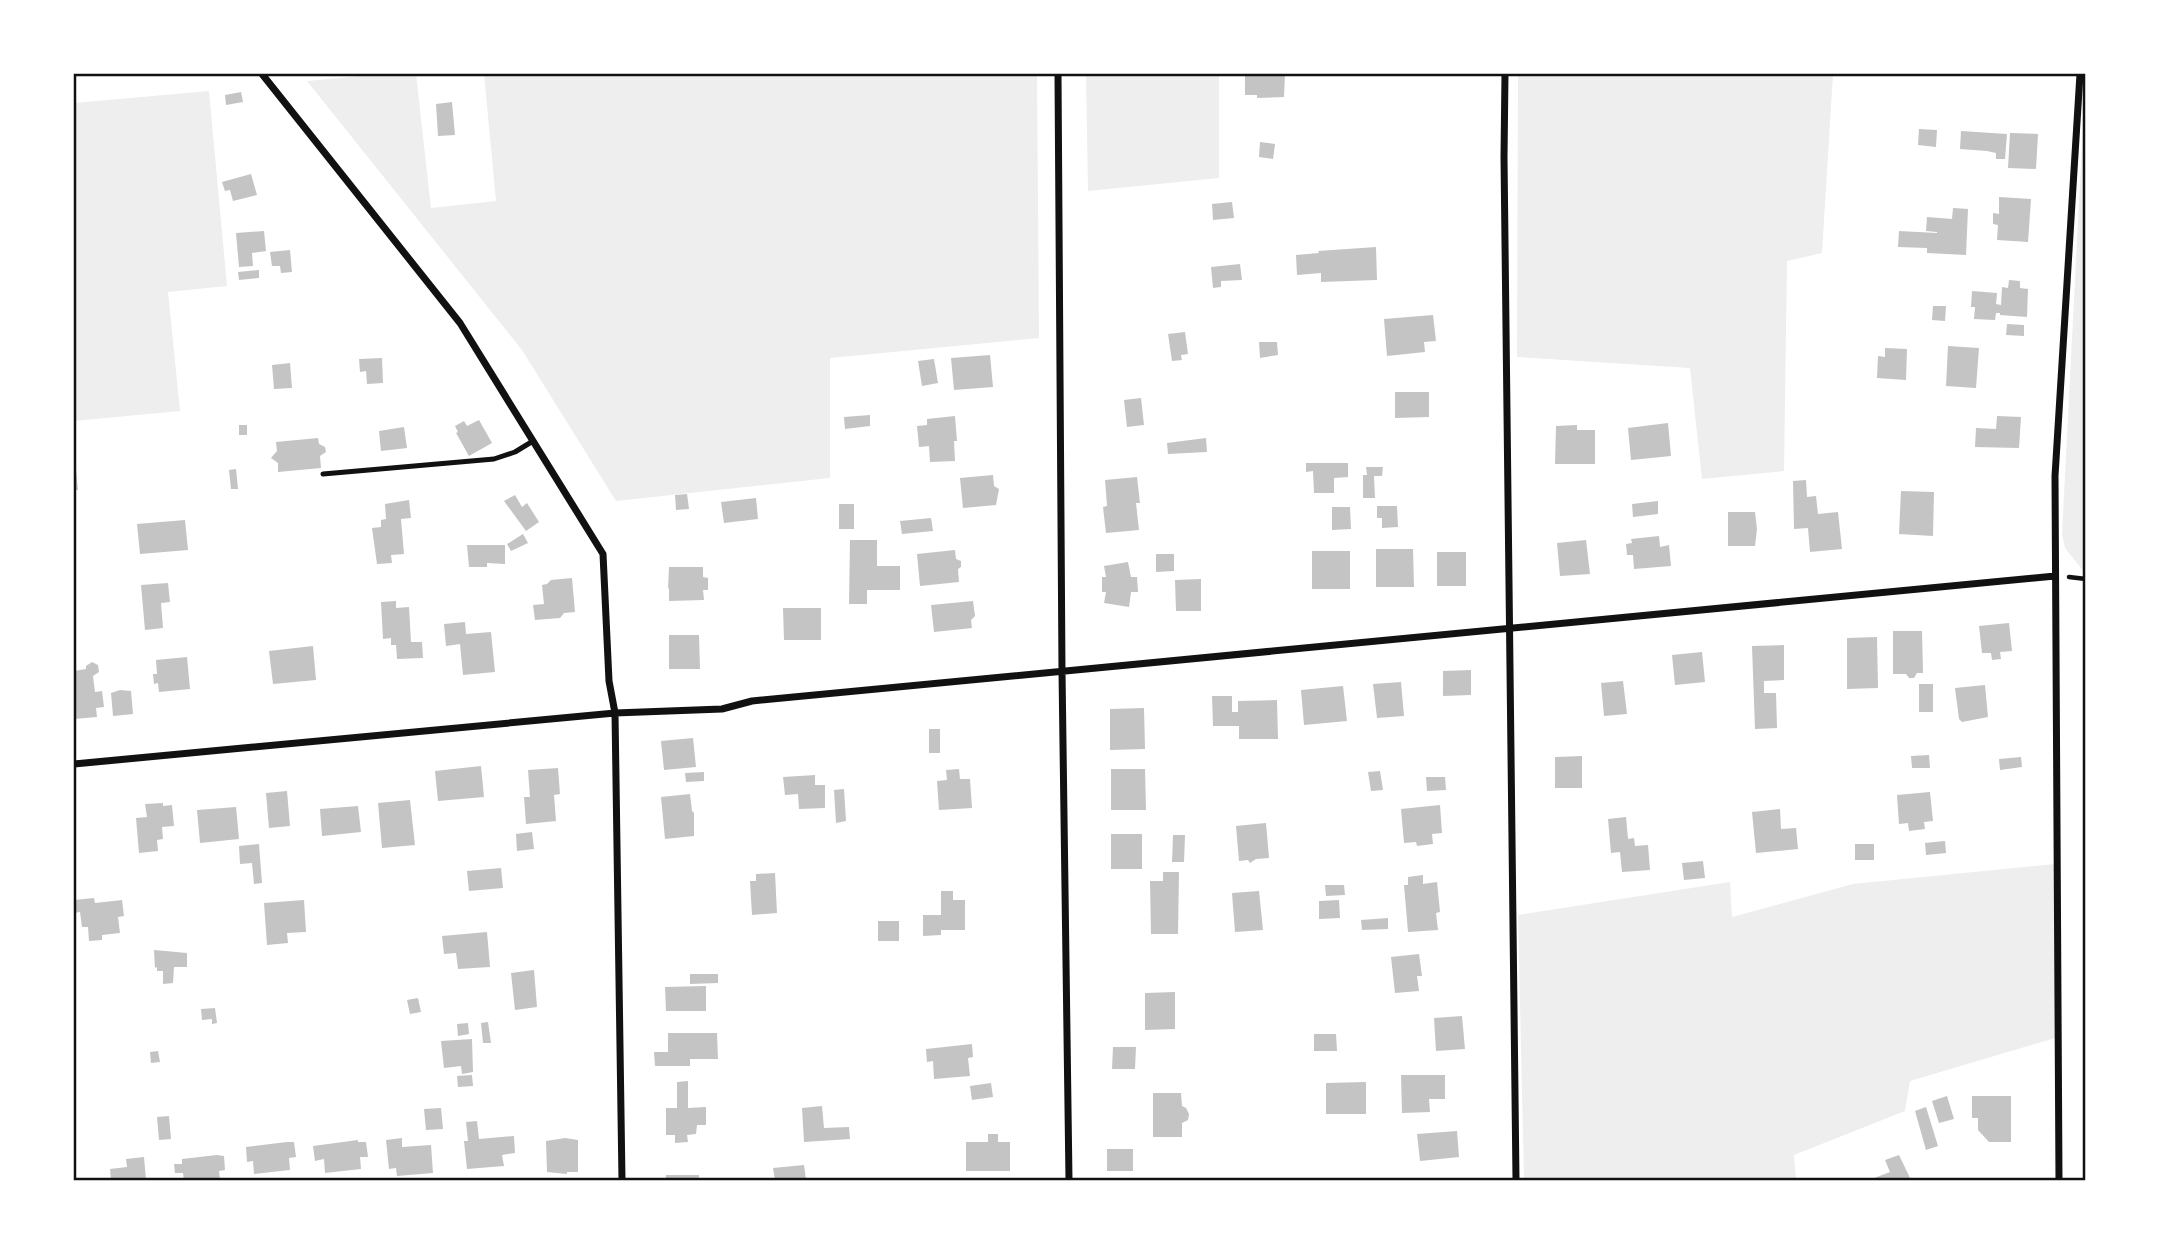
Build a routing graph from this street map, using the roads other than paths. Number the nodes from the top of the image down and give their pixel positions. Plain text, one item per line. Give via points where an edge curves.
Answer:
1 (262, 74) edge
2 (1058, 74) edge
3 (1505, 74) edge
4 (2080, 74) edge
5 (533, 441) junction
6 (323, 474) dead end
7 (2055, 576) junction
8 (1511, 627) junction
9 (1062, 671) junction
10 (615, 713) junction
11 (74, 764) edge
12 (622, 1181) edge
13 (1069, 1181) edge
14 (1516, 1181) edge
15 (2059, 1181) edge

1 - 5 street via 460,323
2 - 9 street
3 - 8 street
4 - 7 street via 2055,476
5 - 6 lane via 494,459
5 - 10 street via 603,554 609,681
7 - 8 street
7 - 15 street
8 - 9 street
8 - 14 street
9 - 10 street via 752,701 722,709
9 - 13 street
10 - 11 street
10 - 12 street

